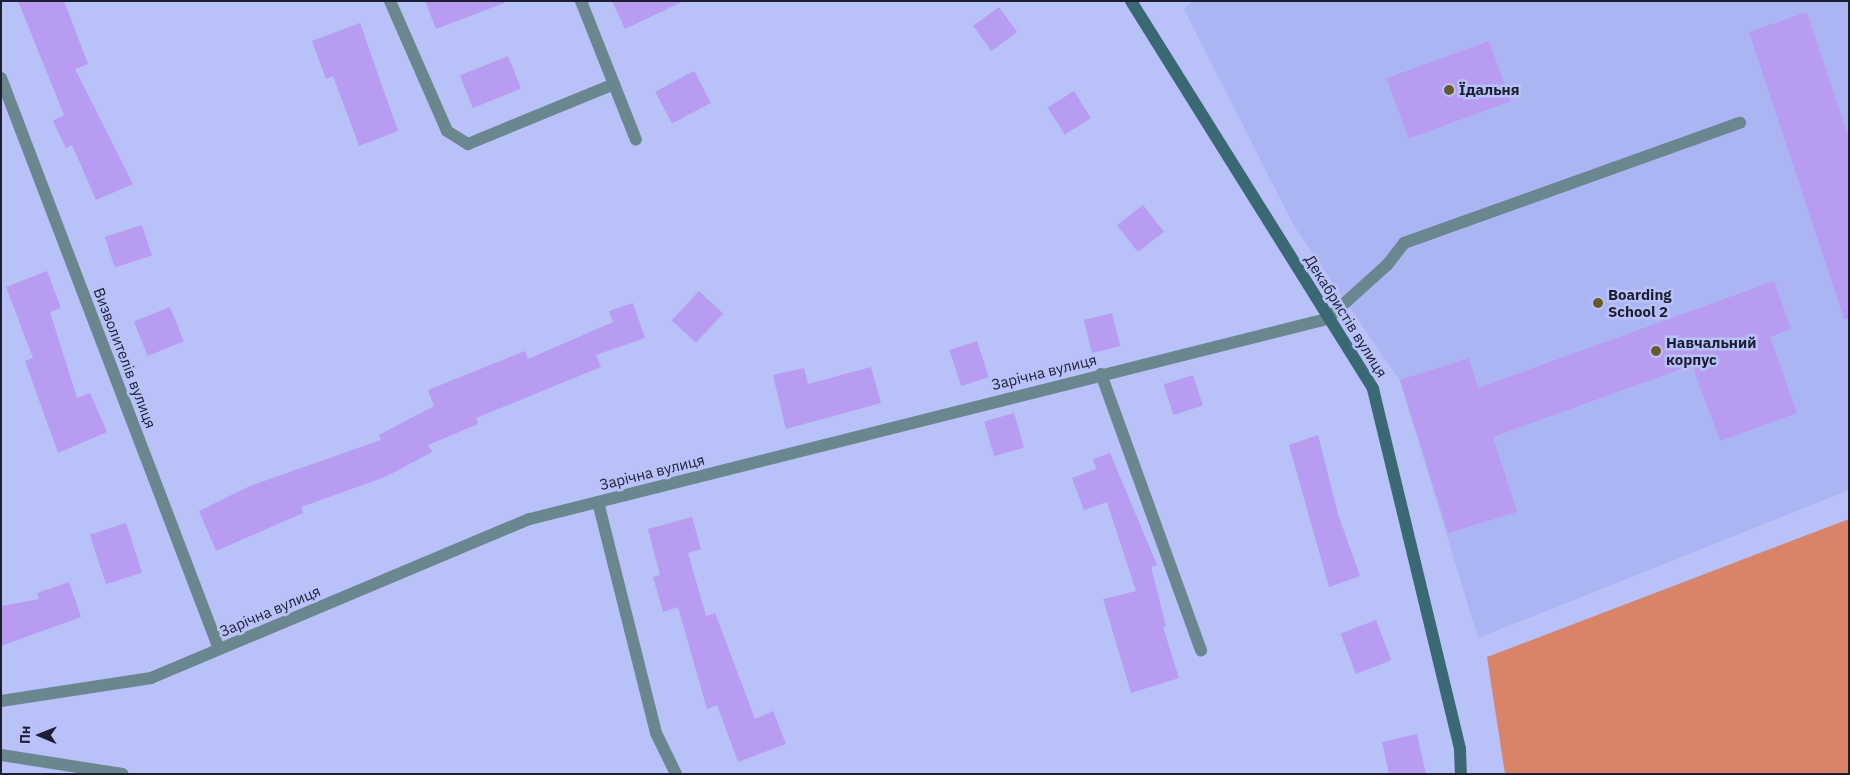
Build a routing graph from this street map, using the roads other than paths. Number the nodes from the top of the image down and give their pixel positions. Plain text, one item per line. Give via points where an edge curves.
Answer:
1 (390, 1) edge
2 (581, 1) edge
3 (1131, 1) edge
4 (1, 78) edge
5 (614, 84) junction
6 (1740, 123) dead end
7 (636, 140) dead end
8 (1327, 319) junction
9 (1101, 374) junction
10 (598, 502) junction
11 (219, 650) junction
12 (1201, 650) dead end
13 (1, 701) edge
14 (1, 755) edge
15 (123, 774) edge
16 (676, 774) edge
17 (1461, 774) edge

1 - 5 street via 447,132 468,144
2 - 5 street
3 - 8 street, Декабристів вулиця
4 - 11 street, Визволителів вулиця
5 - 7 street
6 - 8 street via 1404,243 1387,265
8 - 9 street, Зарічна вулиця
8 - 17 street, Декабристів вулиця via 1373,388 1460,749
9 - 10 street, Зарічна вулиця
9 - 12 street
10 - 11 street, Зарічна вулиця via 530,519
10 - 16 street via 656,733
11 - 13 street, Зарічна вулиця via 151,678
14 - 15 street

